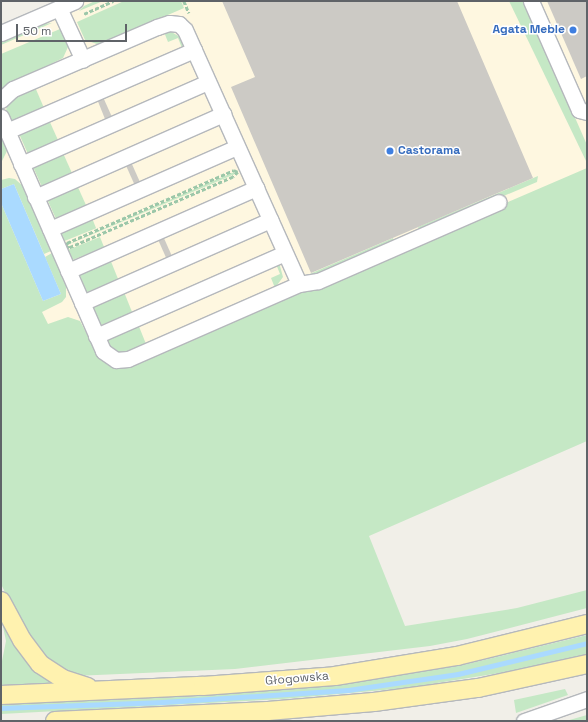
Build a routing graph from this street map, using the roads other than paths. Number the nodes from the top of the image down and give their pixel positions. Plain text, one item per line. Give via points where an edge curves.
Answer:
1 (75, 1) edge
2 (531, 1) edge
3 (59, 8) junction
4 (1, 33) edge
5 (194, 50) junction
6 (83, 60) junction
7 (208, 82) junction
8 (1, 100) edge
9 (587, 112) edge
10 (223, 114) junction
11 (1, 117) edge
12 (7, 131) junction
13 (237, 147) junction
14 (21, 164) junction
15 (256, 188) junction
16 (35, 197) junction
17 (499, 202) dead end
18 (270, 220) junction
19 (50, 229) junction
20 (285, 253) junction
21 (68, 271) junction
22 (299, 284) junction
23 (82, 303) junction
24 (96, 336) junction
25 (1, 601) edge
26 (587, 624) edge
27 (587, 664) edge
28 (108, 691) junction
29 (1, 695) edge
30 (587, 699) edge
31 (121, 719) edge
32 (55, 721) edge
33 (524, 721) edge

1 - 3 street
2 - 9 street via 579,110
3 - 4 street
3 - 6 street
5 - 6 street via 182,27 169,23
5 - 7 street
5 - 12 street
6 - 8 street via 13,89
7 - 10 street
7 - 14 street
10 - 13 street
10 - 16 street
11 - 12 street
12 - 14 street
13 - 15 street
13 - 19 street
14 - 16 street
15 - 18 street
15 - 21 street
16 - 19 street
17 - 22 street via 318,281
18 - 20 street
18 - 23 street
19 - 21 street
20 - 22 street
20 - 24 street
21 - 23 street
22 - 24 street via 122,361 106,355
23 - 24 street
25 - 28 main road via 26,646 44,668 75,684
26 - 28 main road, Głogowska via 457,656 361,672 256,683
27 - 31 main road via 478,688 374,702
28 - 29 main road, Głogowska
30 - 33 street
31 - 32 main road

